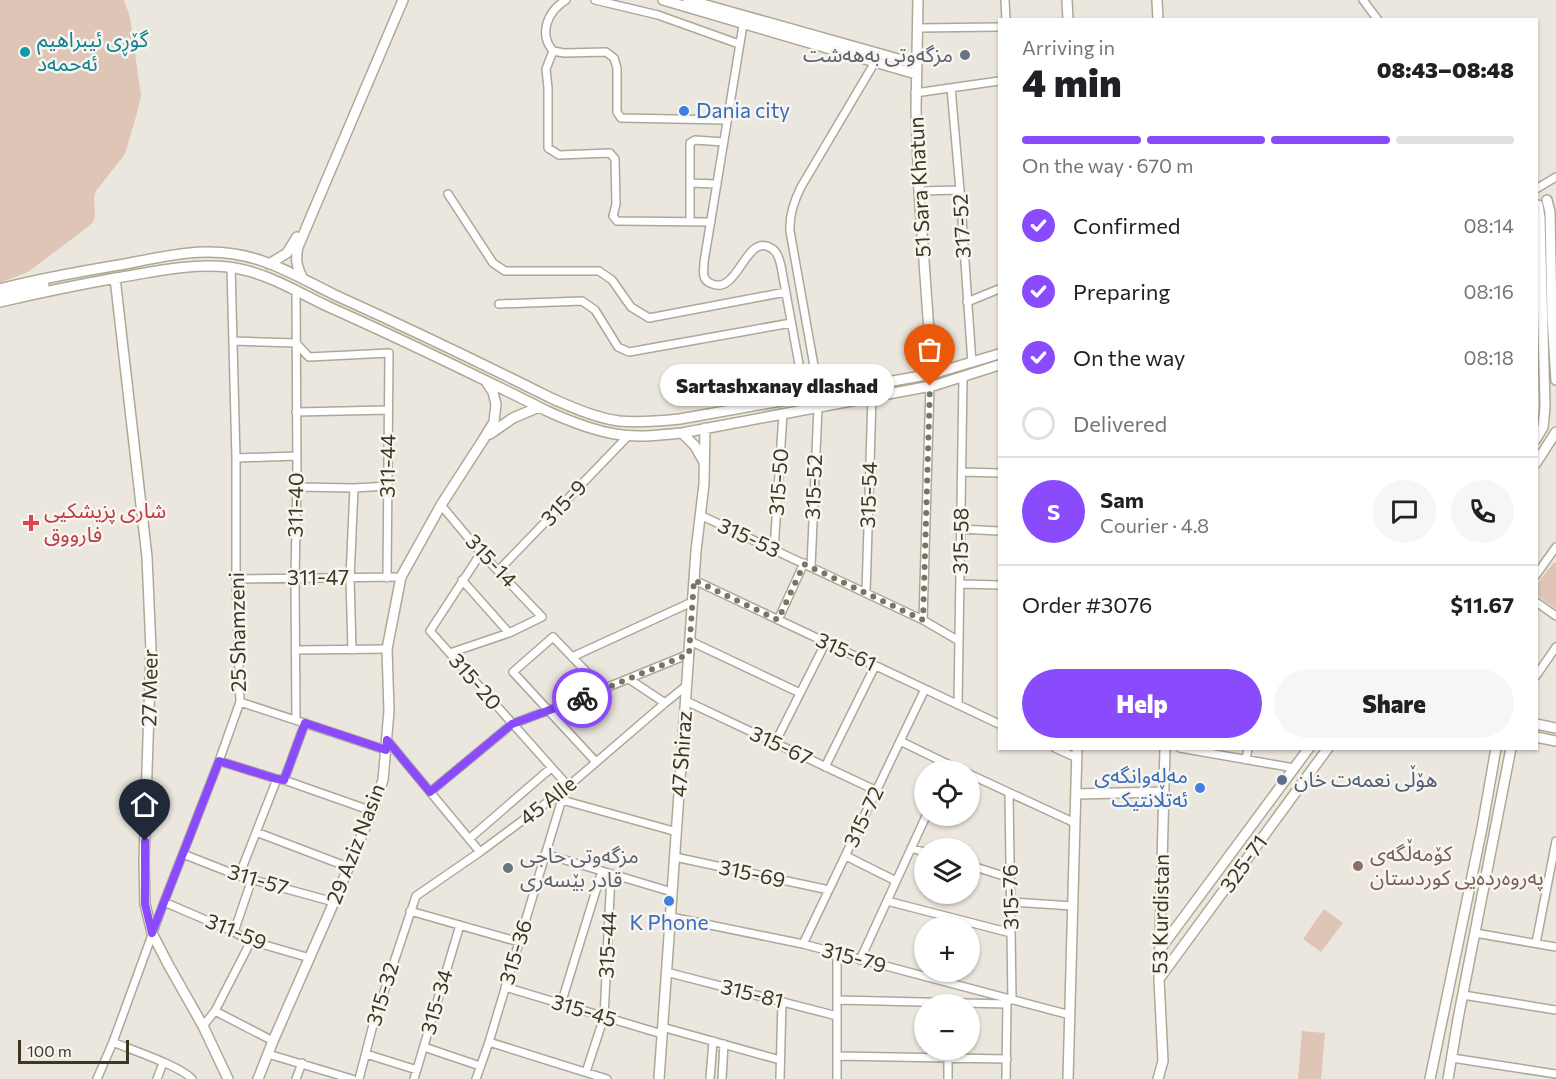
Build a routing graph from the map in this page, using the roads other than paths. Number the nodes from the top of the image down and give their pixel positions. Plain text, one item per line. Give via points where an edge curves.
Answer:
1 (398, 0) edge
2 (403, 0) edge
3 (566, 0) edge
4 (595, 0) edge
5 (663, 0) edge
6 (688, 0) edge
7 (918, 0) edge
8 (1005, 0) edge
9 (1067, 0) edge
10 (1157, 0) edge
11 (1363, 0) edge
12 (1006, 18) edge
13 (1068, 18) edge
14 (1158, 18) edge
15 (1376, 18) edge
16 (744, 20) junction
17 (998, 27) edge
18 (917, 28) junction
19 (739, 44) junction
20 (553, 51) junction
21 (875, 62) junction
22 (916, 69) junction
23 (998, 81) edge
24 (951, 88) junction
25 (915, 93) junction
26 (727, 120) junction
27 (723, 142) junction
28 (1556, 177) edge
29 (690, 183) junction
30 (717, 184) junction
31 (1538, 188) edge
32 (960, 190) junction
33 (919, 191) junction
34 (447, 194) dead end
35 (1556, 194) edge
36 (1547, 200) junction
37 (1538, 205) edge
38 (1553, 210) edge
39 (1538, 219) edge
40 (690, 222) junction
41 (711, 222) junction
42 (268, 264) junction
43 (180, 267) junction
44 (231, 267) junction
45 (115, 278) junction
46 (303, 279) junction
47 (0, 289) edge
48 (998, 289) edge
49 (296, 290) junction
50 (786, 292) junction
51 (0, 296) edge
52 (0, 302) edge
53 (967, 302) junction
54 (499, 304) dead end
55 (1554, 317) edge
56 (791, 323) junction
57 (398, 324) junction
58 (392, 336) junction
59 (233, 341) junction
60 (296, 343) junction
61 (998, 354) edge
62 (972, 363) junction
63 (998, 365) edge
64 (932, 374) junction
65 (963, 378) junction
66 (1556, 380) edge
67 (485, 381) junction
68 (930, 386) junction
69 (819, 394) junction
70 (805, 397) junction
71 (872, 397) junction
72 (539, 407) junction
73 (746, 407) junction
74 (818, 407) junction
75 (388, 410) junction
76 (296, 412) junction
77 (783, 414) junction
78 (747, 420) junction
79 (705, 428) junction
80 (1556, 432) edge
81 (682, 433) junction
82 (630, 435) junction
83 (1538, 436) edge
84 (483, 440) junction
85 (297, 456) junction
86 (236, 458) junction
87 (1538, 460) edge
88 (704, 462) junction
89 (962, 472) junction
90 (998, 473) edge
91 (387, 486) junction
92 (297, 487) junction
93 (354, 488) junction
94 (441, 505) junction
95 (700, 515) junction
96 (961, 529) junction
97 (998, 531) edge
98 (774, 550) junction
99 (1555, 552) edge
100 (481, 553) junction
101 (807, 565) junction
102 (499, 570) junction
103 (1538, 573) edge
104 (295, 578) junction
105 (350, 578) junction
106 (387, 578) junction
107 (401, 578) junction
108 (236, 579) junction
109 (462, 580) junction
110 (694, 580) junction
111 (960, 584) junction
112 (998, 585) edge
113 (866, 593) junction
114 (692, 602) junction
115 (1538, 603) edge
116 (1556, 616) edge
117 (778, 620) junction
118 (923, 620) junction
119 (509, 633) junction
120 (690, 641) junction
121 (959, 641) junction
122 (826, 642) junction
123 (1556, 647) edge
124 (387, 649) junction
125 (296, 650) junction
126 (352, 650) junction
127 (450, 653) junction
128 (689, 654) junction
129 (572, 657) junction
130 (875, 666) junction
131 (1538, 673) edge
132 (629, 679) junction
133 (686, 686) junction
134 (603, 689) junction
135 (925, 689) junction
136 (800, 693) junction
137 (240, 702) junction
138 (686, 702) junction
139 (665, 703) junction
140 (958, 705) junction
141 (549, 710) junction
142 (296, 720) junction
143 (305, 723) junction
144 (512, 724) junction
145 (998, 724) edge
146 (1538, 724) edge
147 (1556, 728) edge
148 (1538, 737) edge
149 (900, 741) junction
150 (1556, 741) edge
151 (775, 743) junction
152 (387, 745) junction
153 (1165, 750) edge
154 (1191, 750) edge
155 (1248, 750) edge
156 (1308, 750) edge
157 (1327, 750) edge
158 (1496, 750) edge
159 (1511, 750) edge
160 (1077, 753) edge
161 (934, 760) edge
162 (1246, 760) junction
163 (219, 761) junction
164 (596, 762) junction
165 (825, 767) junction
166 (551, 768) junction
167 (1294, 768) junction
168 (280, 779) junction
169 (980, 780) edge
170 (567, 788) junction
171 (877, 791) junction
172 (430, 792) junction
173 (1164, 792) junction
174 (1009, 794) junction
175 (1076, 794) junction
176 (562, 800) junction
177 (372, 811) junction
178 (1075, 823) junction
179 (921, 826) edge
180 (256, 832) junction
181 (677, 832) junction
182 (469, 839) junction
183 (1556, 842) edge
184 (911, 848) junction
185 (914, 849) edge
186 (480, 852) junction
187 (183, 854) junction
188 (545, 855) junction
189 (846, 856) junction
190 (675, 857) junction
191 (348, 867) junction
192 (980, 868) edge
193 (602, 871) junction
194 (611, 874) junction
195 (239, 876) junction
196 (1010, 878) junction
197 (252, 879) junction
198 (896, 881) junction
199 (1547, 885) junction
200 (1556, 887) edge
201 (829, 890) junction
202 (672, 892) junction
203 (887, 901) junction
204 (164, 902) junction
205 (334, 902) junction
206 (1011, 902) junction
207 (1073, 906) junction
208 (410, 911) junction
209 (670, 917) junction
210 (460, 925) junction
211 (234, 932) junction
212 (152, 933) junction
213 (1011, 933) junction
214 (1475, 933) junction
215 (252, 941) junction
216 (519, 942) junction
217 (1536, 944) junction
218 (803, 945) junction
219 (1556, 947) edge
220 (1161, 948) junction
221 (837, 954) junction
222 (310, 958) junction
223 (860, 960) junction
224 (666, 972) junction
225 (1159, 979) junction
226 (505, 987) junction
227 (1463, 995) junction
228 (837, 1000) junction
229 (1008, 1001) junction
230 (782, 1002) junction
231 (561, 1004) junction
232 (1556, 1010) edge
233 (215, 1011) junction
234 (1070, 1015) junction
235 (837, 1016) junction
236 (604, 1017) junction
237 (1443, 1017) junction
238 (1458, 1019) junction
239 (203, 1026) junction
240 (662, 1031) junction
241 (273, 1041) junction
242 (489, 1041) junction
243 (713, 1041) junction
244 (113, 1042) junction
245 (724, 1044) junction
246 (424, 1047) junction
247 (268, 1054) junction
248 (366, 1054) junction
249 (837, 1056) junction
250 (914, 1057) edge
251 (1452, 1058) junction
252 (980, 1059) edge
253 (1007, 1059) junction
254 (780, 1060) junction
255 (948, 1060) edge
256 (163, 1063) junction
257 (302, 1063) junction
258 (480, 1066) junction
259 (417, 1070) junction
260 (586, 1072) junction
261 (1556, 1074) edge
262 (97, 1079) edge
263 (157, 1079) edge
264 (192, 1079) edge
265 (228, 1079) edge
266 (258, 1079) edge
267 (296, 1079) edge
268 (352, 1079) edge
269 (359, 1079) edge
270 (414, 1079) edge
271 (476, 1079) edge
272 (607, 1079) edge
273 (659, 1079) edge
274 (710, 1079) edge
275 (722, 1079) edge
276 (780, 1079) edge
277 (837, 1079) edge
278 (948, 1079) edge
279 (1006, 1079) edge
280 (1068, 1079) edge
281 (1158, 1079) edge
282 (1430, 1079) edge
283 (1448, 1079) edge

1 - 42 street via 293,244 284,256
2 - 46 street via 300,243 296,261
3 - 20 street via 548,19 546,34
4 - 19 street via 658,15
5 - 16 street
6 - 16 street
7 - 18 street, 51 Sara Khatun
8 - 12 street
9 - 13 street
10 - 14 street
11 - 15 street
16 - 19 street
16 - 21 street
16 - 22 street
17 - 18 street
18 - 22 street, 51 Sara Khatun
19 - 26 street
20 - 26 street via 606,52 614,58 617,112 621,118
20 - 40 street via 546,69 548,148 559,155 610,153 615,159 616,220
21 - 22 street
21 - 69 street via 801,187 790,217
22 - 25 street, 51 Sara Khatun
23 - 24 street
24 - 25 street
24 - 32 street, 317-52
25 - 33 street, 51 Sara Khatun
26 - 27 street
27 - 29 street via 690,143
27 - 30 street
28 - 31 street
29 - 30 street
29 - 40 street
30 - 41 street
32 - 33 street
32 - 53 street, 317-52
33 - 64 street, 51 Sara Khatun
34 - 50 street via 493,263 505,271 599,271 612,280 631,307 649,318
35 - 36 street
36 - 37 street
36 - 38 street
38 - 39 street
38 - 55 street
39 - 83 street via 1545,407
40 - 41 street
41 - 50 street via 706,280 715,285 724,283 753,249 766,245 778,256
42 - 46 street
42 - 47 street via 233,254 193,252
43 - 44 street
43 - 45 street
43 - 51 street via 143,267
44 - 49 street
44 - 59 street, 25 Shamzeni
45 - 52 street
45 - 212 street, 27 Meer via 147,557 151,650 144,861 145,904
46 - 57 street
48 - 53 street
49 - 58 street
49 - 60 street, 311-40
50 - 56 street
53 - 62 street, 317-52
54 - 56 street via 582,301 595,310 618,346 629,352
55 - 66 street
56 - 70 street
57 - 58 street
57 - 73 street via 553,399 608,418 660,421
58 - 67 street
59 - 60 street
59 - 86 street, 25 Shamzeni
60 - 75 street, 311-44 via 309,357 389,353
60 - 76 street, 311-40
61 - 62 street
62 - 64 street
63 - 65 street
64 - 69 street
65 - 68 street
65 - 89 street, 315-58
67 - 72 street
67 - 84 street, 29 Aziz Nasin via 493,392 496,410
68 - 71 street
68 - 118 street
69 - 70 street
70 - 73 street
71 - 74 street
71 - 113 street, 315-54
72 - 82 street via 587,427
72 - 84 street, 29 Aziz Nasin via 505,422
73 - 78 street
74 - 77 street
74 - 101 street, 315-52
75 - 76 street
75 - 91 street, 311-44
76 - 85 street, 311-40
77 - 78 street
77 - 98 street, 315-50
78 - 79 street
79 - 81 street
79 - 88 street, 47 Shiraz
80 - 87 street
81 - 82 street
81 - 88 street
82 - 102 street, 315-9
84 - 94 street, 29 Aziz Nasin
85 - 86 street
85 - 92 street, 311-40
86 - 108 street, 25 Shamzeni
88 - 95 street, 47 Shiraz
89 - 90 street
89 - 96 street, 315-58
91 - 93 street
91 - 106 street, 311-44
92 - 93 street
92 - 104 street, 311-40
93 - 105 street
94 - 100 street, 315-14
94 - 107 street, 29 Aziz Nasin
95 - 98 street, 315-53
95 - 110 street, 47 Shiraz
96 - 97 street
96 - 111 street, 315-58
98 - 101 street, 315-53
99 - 103 street
100 - 102 street, 315-14
100 - 109 street
101 - 113 street, 315-53
101 - 117 street
102 - 119 street, 315-14 via 542,617
104 - 105 street, 311-47
104 - 108 street, 311-47
104 - 125 street, 311-40
105 - 106 street, 311-47
105 - 126 street
106 - 107 street, 311-47
107 - 124 street, 29 Aziz Nasin
108 - 137 street, 25 Shamzeni
109 - 119 street
109 - 127 street, 315-20 via 430,631
110 - 114 street, 47 Shiraz
110 - 117 street, 315-61
111 - 112 street
111 - 121 street, 315-58
113 - 118 street, 315-53
114 - 120 street, 47 Shiraz
114 - 129 street
115 - 116 street
117 - 122 street, 315-61
118 - 121 street, 315-53
119 - 127 street
120 - 128 street, 47 Shiraz
120 - 136 street
121 - 140 street, 315-58
122 - 130 street, 315-61
122 - 136 street
123 - 131 street
124 - 126 street
124 - 152 street, 29 Aziz Nasin
125 - 126 street
125 - 142 street, 311-40
127 - 144 street, 315-20
128 - 132 street
128 - 133 street, 47 Shiraz
129 - 134 street
129 - 141 street via 554,637 513,672
130 - 135 street, 315-61
130 - 165 street
132 - 134 street
132 - 139 street
133 - 138 street, 47 Shiraz
133 - 139 street, 45 Alle
134 - 141 street
135 - 140 street, 315-61
135 - 149 street, 315-72
136 - 151 street
137 - 142 street
137 - 163 street, 25 Shamzeni
138 - 151 street, 315-67
138 - 181 street, 47 Shiraz
139 - 164 street, 45 Alle
140 - 145 street, 315-61
141 - 144 street
141 - 164 street
142 - 143 street
143 - 152 street
143 - 168 street
144 - 166 street, 315-20
144 - 172 street
146 - 147 street
148 - 150 street
149 - 161 street
149 - 171 street, 315-72
151 - 165 street, 315-67
152 - 172 street
152 - 177 street, 29 Aziz Nasin via 383,780
153 - 173 street, 53 Kurdistan
154 - 162 street
155 - 162 street
156 - 167 street, 325-71
157 - 225 street, 325-71
158 - 237 street
159 - 214 street
160 - 175 street
162 - 167 street
163 - 168 street
163 - 187 street, 25 Shamzeni
164 - 170 street, 45 Alle
165 - 171 street, 315-67
166 - 170 street, 315-20
166 - 182 street
167 - 220 street, 325-71
168 - 177 street
168 - 180 street
169 - 174 street
170 - 176 street, 315-36
170 - 186 street, 45 Alle
171 - 189 street, 315-72
172 - 182 street
173 - 175 street
173 - 220 street, 53 Kurdistan
174 - 178 street
174 - 196 street, 315-76
175 - 178 street
176 - 181 street
176 - 188 street, 315-36
177 - 191 street, 29 Aziz Nasin
178 - 207 street
179 - 184 street
180 - 191 street
180 - 195 street
181 - 190 street, 47 Shiraz
182 - 186 street
183 - 199 street
184 - 185 street
184 - 198 street
186 - 208 street, 45 Alle via 416,896
187 - 195 street, 311-57
187 - 204 street, 25 Shamzeni
188 - 193 street
188 - 216 street, 315-36
189 - 198 street
189 - 201 street, 315-72
190 - 201 street, 315-69
190 - 202 street, 47 Shiraz
191 - 205 street, 29 Aziz Nasin
192 - 196 street
193 - 194 street
193 - 231 street
194 - 202 street
194 - 236 street, 315-44
195 - 197 street, 311-57
196 - 206 street, 315-76
197 - 205 street, 311-57
197 - 211 street
198 - 203 street
199 - 200 street
199 - 217 street
201 - 218 street, 315-72
202 - 209 street, 47 Shiraz
203 - 213 street
203 - 223 street
204 - 211 street, 311-59
204 - 212 street, 25 Shamzeni
205 - 222 street, 29 Aziz Nasin
206 - 207 street
206 - 213 street, 315-76
207 - 234 street
208 - 210 street
208 - 248 street, 315-32
209 - 218 street, 315-79
209 - 224 street, 47 Shiraz
210 - 216 street
210 - 246 street, 315-34
211 - 215 street, 311-59
212 - 239 street, 27 Meer
212 - 244 street, 25 Shamzeni
213 - 229 street, 315-76
214 - 217 street
214 - 227 street
215 - 222 street, 311-59
215 - 233 street
216 - 226 street, 315-36
217 - 219 street
218 - 221 street, 315-79
220 - 225 street, 53 Kurdistan
221 - 223 street, 315-79
221 - 228 street
222 - 241 street, 29 Aziz Nasin
223 - 229 street, 315-79
224 - 230 street, 315-81
224 - 240 street, 47 Shiraz
225 - 281 street, 53 Kurdistan via 1163,1061
226 - 231 street, 315-45
226 - 242 street, 315-36
227 - 232 street
227 - 238 street
228 - 229 street
228 - 235 street
229 - 234 street, 315-79
229 - 253 street, 315-76
230 - 235 street, 315-81
230 - 254 street
231 - 236 street, 315-45
233 - 239 street
233 - 241 street
234 - 280 street
235 - 249 street
236 - 240 street, 315-45
236 - 260 street, 315-44
237 - 238 street
237 - 282 street
238 - 251 street
239 - 265 street, 27 Meer
240 - 243 street, 315-45
240 - 273 street, 47 Shiraz
241 - 247 street, 29 Aziz Nasin
242 - 258 street, 315-36
242 - 260 street
243 - 245 street, 315-45
243 - 274 street
244 - 256 street
244 - 262 street, 25 Shamzeni
245 - 254 street, 315-45
245 - 275 street
246 - 258 street
246 - 259 street, 315-34
247 - 257 street
247 - 266 street, 29 Aziz Nasin
248 - 259 street
248 - 269 street, 315-32
249 - 250 street
249 - 277 street
251 - 261 street
251 - 283 street
252 - 253 street
253 - 279 street, 315-76
254 - 276 street
255 - 278 street
256 - 263 street
256 - 264 street
257 - 267 street
257 - 268 street
258 - 271 street, 315-36
259 - 270 street, 315-34
260 - 272 street

